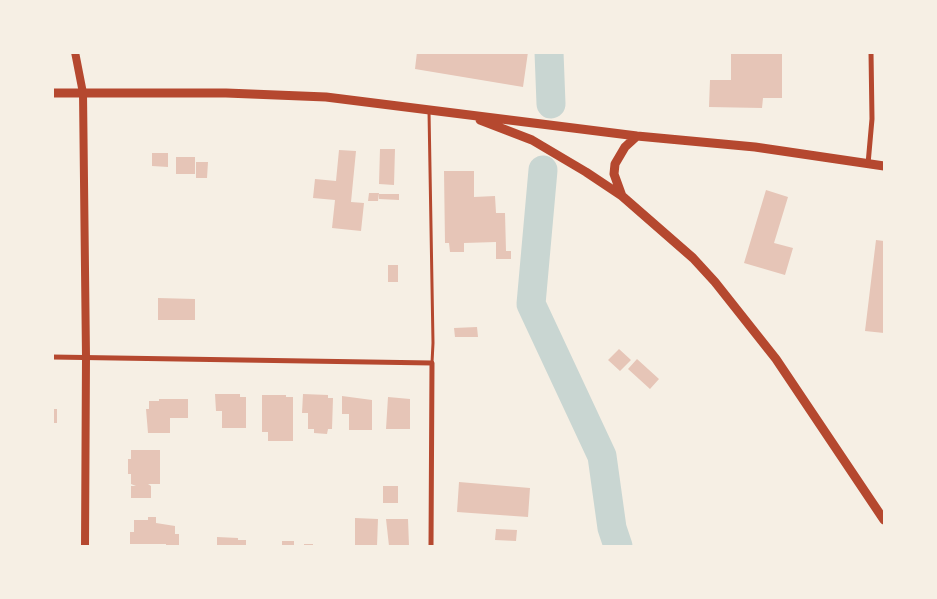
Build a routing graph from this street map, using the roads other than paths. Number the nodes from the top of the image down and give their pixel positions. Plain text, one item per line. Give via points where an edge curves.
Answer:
1 (75, 52) edge
2 (871, 52) edge
3 (52, 93) edge
4 (83, 93) junction
5 (429, 108) junction
6 (466, 114) junction
7 (637, 136) junction
8 (868, 164) junction
9 (884, 166) edge
10 (622, 196) junction
11 (52, 357) edge
12 (86, 357) junction
13 (432, 363) junction
14 (884, 520) edge
15 (85, 546) edge
16 (431, 546) edge

1 - 4 street
2 - 8 street via 872,119
3 - 4 main road
4 - 5 main road via 294,94
4 - 12 street
5 - 6 main road
5 - 13 lane
6 - 7 main road
6 - 10 main road via 532,140
7 - 8 main road
7 - 10 main road via 624,147 615,164 614,174
8 - 9 main road
10 - 14 main road via 673,239 732,302 798,391
11 - 12 street
12 - 13 street
12 - 15 street
13 - 16 street

